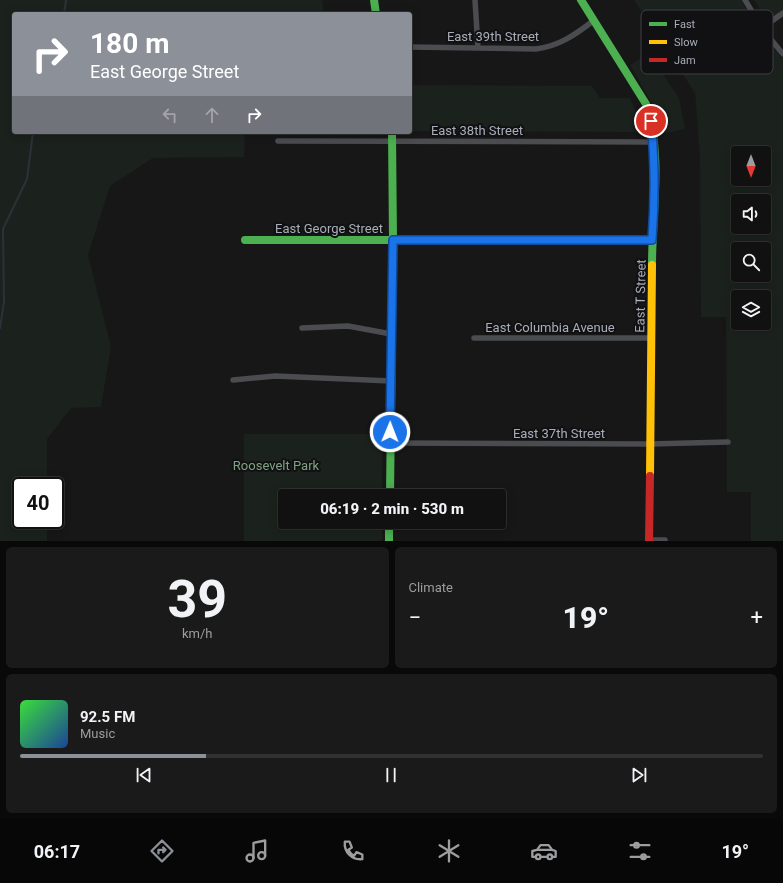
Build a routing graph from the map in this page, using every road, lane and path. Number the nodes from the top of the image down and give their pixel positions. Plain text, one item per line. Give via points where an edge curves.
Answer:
1 (374, 0) edge
2 (475, 0) edge
3 (581, 0) edge
4 (745, 0) edge
5 (751, 10) edge
6 (376, 12) edge
7 (783, 13) edge
8 (773, 20) edge
9 (594, 21) junction
10 (773, 42) edge
11 (412, 47) edge
12 (478, 48) junction
13 (783, 54) edge
14 (392, 134) edge
15 (278, 141) dead end
16 (393, 141) junction
17 (653, 142) junction
18 (245, 240) dead end
19 (393, 240) junction
20 (652, 240) junction
21 (302, 328) dead end
22 (391, 334) junction
23 (474, 338) dead end
24 (651, 338) junction
25 (233, 380) dead end
26 (391, 381) junction
27 (728, 442) dead end
28 (390, 443) junction
29 (650, 444) junction
30 (390, 489) edge
31 (389, 529) edge
32 (649, 540) edge
33 (665, 540) dead end
34 (389, 541) edge

1 - 6 street
2 - 12 street
3 - 9 street, East T Street
4 - 5 street
7 - 8 street
9 - 12 street, East 39th Street via 571,38 548,48
9 - 17 street, East T Street via 646,104
10 - 13 street
11 - 12 street, East 39th Street
14 - 16 street
15 - 16 street, East 38th Street
16 - 17 street, East 38th Street
16 - 19 street
17 - 20 street, East T Street via 656,198
18 - 19 street, East George Street
19 - 20 street, East George Street
19 - 22 street
20 - 24 street, East T Street
21 - 22 street via 348,326
22 - 26 street
23 - 24 street, East Columbia Avenue
24 - 29 street, East T Street
25 - 26 street via 275,376
26 - 28 street
27 - 29 street, East 37th Street
28 - 29 street, East 37th Street
28 - 30 street
29 - 32 street, East T Street
31 - 34 street
32 - 33 street

